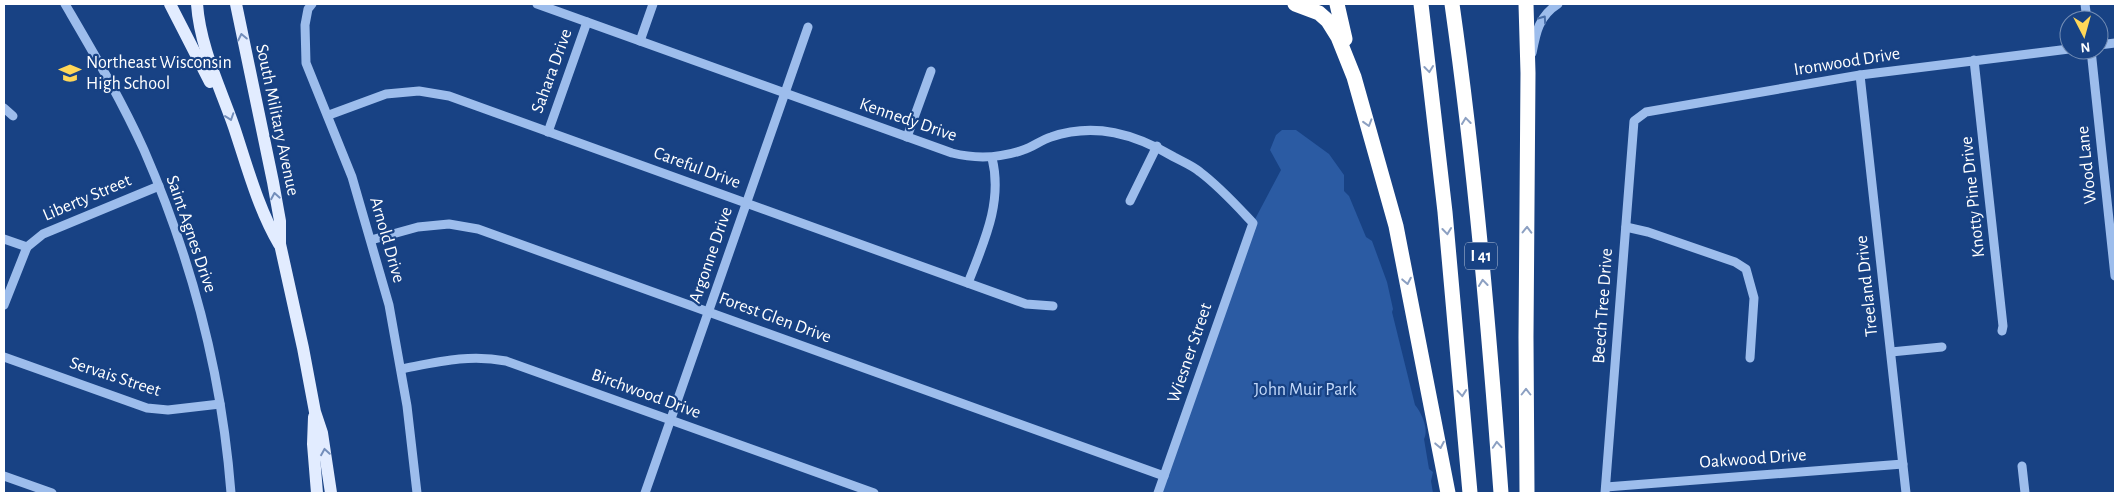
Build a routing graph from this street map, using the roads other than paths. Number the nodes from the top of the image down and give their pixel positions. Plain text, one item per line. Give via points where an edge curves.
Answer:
1 (65, 4) edge
2 (170, 4) edge
3 (197, 4) edge
4 (236, 4) edge
5 (312, 4) edge
6 (537, 4) edge
7 (653, 4) edge
8 (1295, 4) edge
9 (1337, 4) edge
10 (1421, 4) edge
11 (1452, 4) edge
12 (1526, 4) edge
13 (1558, 4) edge
14 (587, 22) junction
15 (808, 27) dead end
16 (640, 41) junction
17 (2059, 50) edge
18 (1974, 60) junction
19 (2092, 60) edge
20 (931, 72) dead end
21 (1528, 73) junction
22 (1860, 75) junction
23 (1354, 77) junction
24 (785, 93) junction
25 (223, 96) junction
26 (4, 108) edge
27 (329, 115) junction
28 (13, 116) dead end
29 (1634, 122) joint
30 (548, 132) junction
31 (907, 138) junction
32 (1157, 146) junction
33 (992, 158) junction
34 (159, 186) junction
35 (1130, 200) dead end
36 (746, 203) junction
37 (1253, 223) joint
38 (1626, 227) junction
39 (4, 239) edge
40 (371, 240) junction
41 (280, 244) junction
42 (27, 247) junction
43 (2114, 257) edge
44 (2115, 276) edge
45 (968, 283) junction
46 (4, 305) edge
47 (1053, 306) dead end
48 (708, 311) junction
49 (2002, 331) dead end
50 (1942, 347) dead end
51 (1891, 352) junction
52 (4, 357) edge
53 (1750, 358) dead end
54 (401, 369) junction
55 (220, 404) junction
56 (315, 412) junction
57 (670, 419) junction
58 (1903, 464) junction
59 (2022, 466) dead end
60 (4, 476) edge
61 (1164, 476) junction
62 (1606, 490) edge
63 (52, 493) edge
64 (231, 493) edge
65 (317, 493) edge
66 (331, 493) edge
67 (416, 493) edge
68 (645, 493) edge
69 (874, 493) edge
70 (1158, 493) edge
71 (1448, 493) edge
72 (1470, 493) edge
73 (1500, 493) edge
74 (1527, 493) edge
75 (1906, 493) edge
76 (2024, 493) edge

1 - 34 street, Saint Agnes Drive via 110,80
2 - 25 main road via 211,83
3 - 25 main road, South Military Avenue via 203,40
41 -> 4 main road, South Military Avenue via 275,192
5 - 27 street, Arnold Drive via 305,25 306,63
6 - 14 street, Kennedy Drive
7 - 16 street
8 - 23 highway via 1319,12 1328,21 1338,36
9 - 23 highway
10 -> 72 highway, I 41 via 1448,242
73 -> 11 highway, I 41 via 1489,338
12 - 21 highway
21 -> 13 street via 1539,23
14 - 16 street, Kennedy Drive
14 - 30 street, Sahara Drive
15 - 24 street, Argonne Drive
16 - 24 street, Kennedy Drive
17 - 18 street, Ironwood Drive
18 - 22 street, Ironwood Drive
18 - 49 street, Knotty Pine Drive
19 - 43 street, Wood Lane
20 - 31 street
74 -> 21 highway
22 - 29 street, Ironwood Drive via 1646,112
22 - 51 street, Treeland Drive
23 -> 71 highway via 1396,226
24 - 31 street, Kennedy Drive
24 - 36 street, Argonne Drive
25 -> 41 main road, South Military Avenue via 260,205
26 - 28 street
27 - 30 street, Careful Drive via 386,94 419,91 449,96
27 - 40 street, Arnold Drive
29 - 38 street, Beech Tree Drive
30 - 36 street, Careful Drive
31 - 33 street, Kennedy Drive via 967,157
32 - 33 street, Kennedy Drive via 1113,131 1082,129
32 - 35 street
32 - 37 street, Kennedy Drive via 1200,172
33 - 45 street via 995,199 990,226
34 - 42 street, Liberty Street via 43,234
34 - 55 street, Saint Agnes Drive via 200,310
36 - 45 street, Careful Drive
36 - 48 street, Argonne Drive
37 - 61 street, Wiesner Street
38 - 53 street via 1735,262 1746,269 1754,298
38 - 62 street, Beech Tree Drive
39 - 42 street
40 - 48 street, Forest Glen Drive via 418,227 449,224 478,229
40 - 54 street, Arnold Drive via 389,305
41 - 56 main road, South Military Avenue
42 - 46 street
43 - 44 street, Wood Lane
45 - 47 street, Careful Drive via 1026,304
48 - 57 street, Argonne Drive
48 - 61 street, Forest Glen Drive
50 - 51 street
51 - 58 street, Treeland Drive
52 - 55 street, Servais Street via 147,408 168,410
54 - 57 street, Birchwood Drive via 460,358 506,361
54 - 67 street, Arnold Drive
55 - 64 street, Saint Agnes Drive
56 - 65 main road, South Military Avenue via 312,444
66 -> 56 main road, South Military Avenue via 322,433
57 - 68 street, Argonne Drive
57 - 69 street, Birchwood Drive
58 - 62 street, Oakwood Drive
58 - 75 street, Treeland Drive
59 - 76 street
60 - 63 street
61 - 70 street, Wiesner Street

